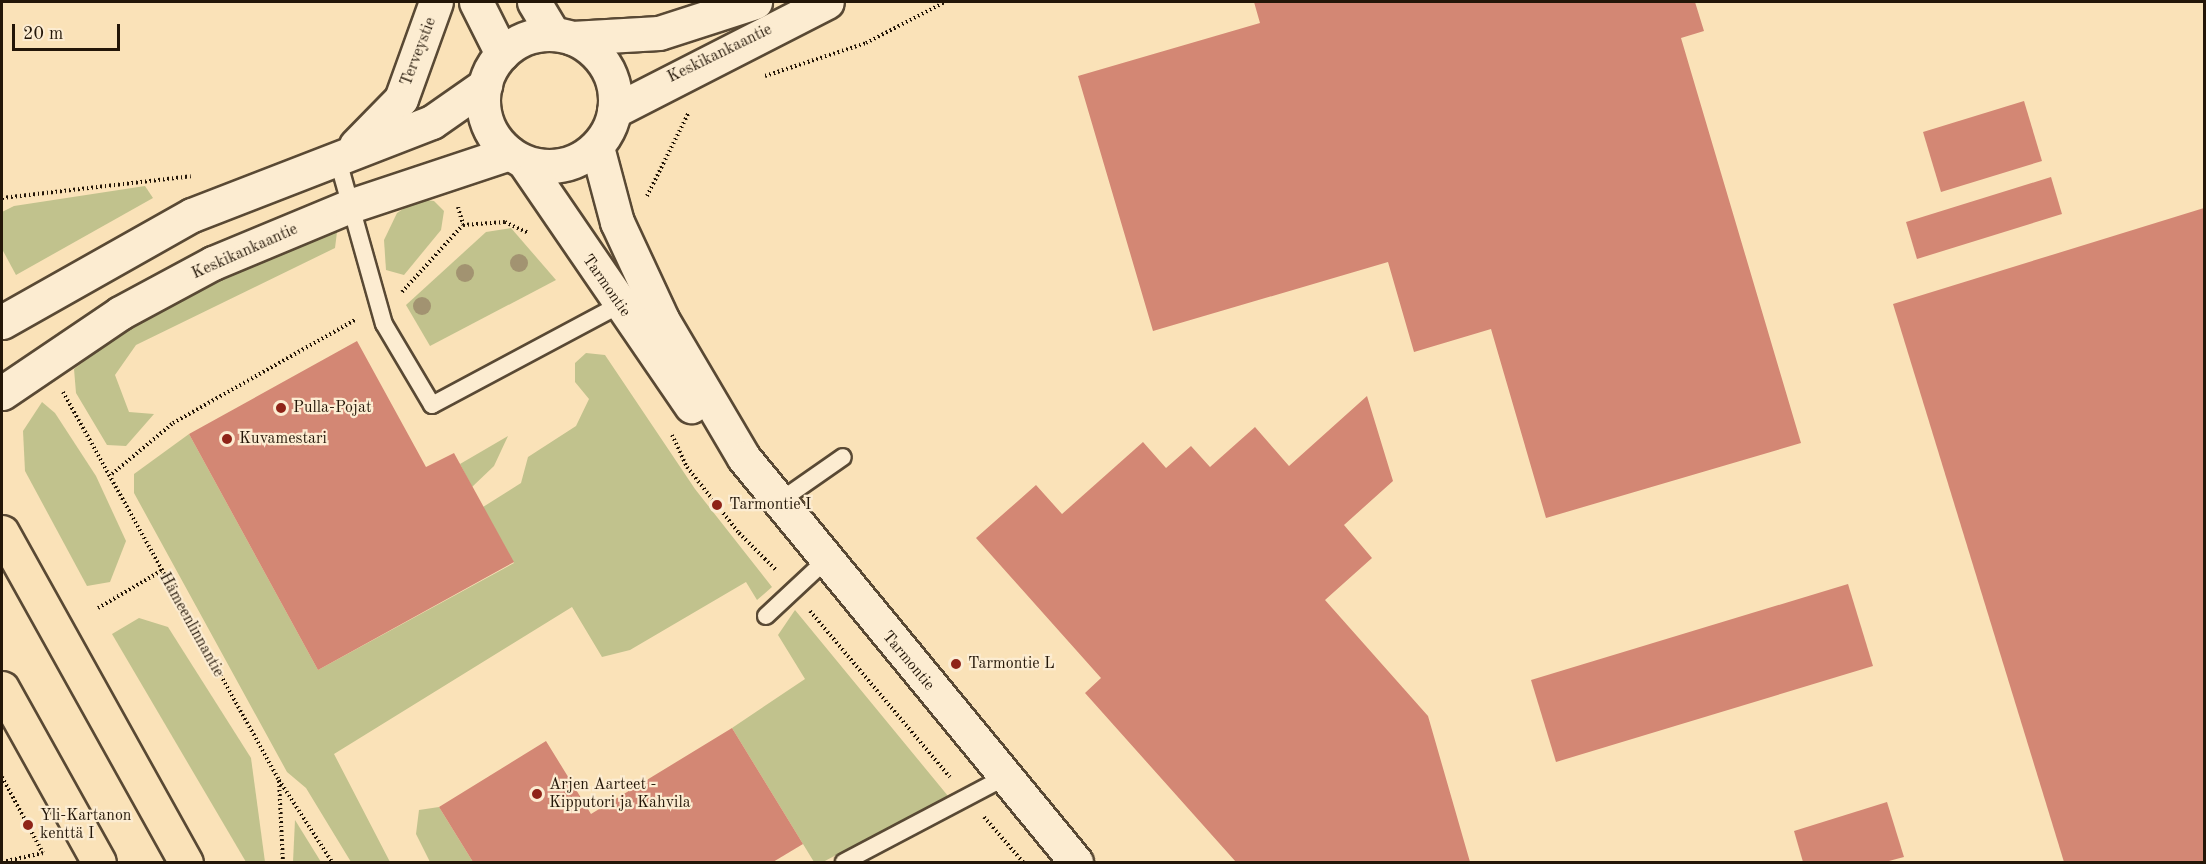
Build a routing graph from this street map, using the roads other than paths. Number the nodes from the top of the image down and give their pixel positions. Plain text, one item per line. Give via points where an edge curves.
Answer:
1 (436, 2) edge
2 (476, 2) edge
3 (534, 2) edge
4 (756, 2) edge
5 (827, 2) edge
6 (563, 36) junction
7 (501, 54) junction
8 (484, 85) junction
9 (614, 111) junction
10 (597, 147) junction
11 (343, 155) junction
12 (517, 157) junction
13 (350, 206) junction
14 (619, 305) junction
15 (2, 322) edge
16 (2, 393) edge
17 (843, 457) dead end
18 (744, 458) junction
19 (777, 503) junction
20 (2, 532) edge
21 (825, 561) junction
22 (766, 616) dead end
23 (2, 688) edge
24 (1005, 777) junction
25 (99, 862) edge
26 (186, 862) edge
27 (844, 862) edge
28 (1076, 862) edge

1 - 11 main road, Terveystie via 401,99
2 - 7 main road
3 - 6 main road
4 - 6 main road, Keskikankaantie via 659,33
5 - 9 main road, Keskikankaantie
6 - 7 main road via 534,35
6 - 9 main road via 588,47 610,75
7 - 8 main road
8 - 11 main road via 432,122
8 - 12 main road via 487,123
9 - 10 main road
10 - 12 main road via 563,165
10 - 18 main road, Tarmontie via 617,222 662,319
11 - 13 lane
11 - 15 main road via 192,215
12 - 13 main road, Keskikankaantie
12 - 14 main road, Tarmontie
13 - 14 lane via 384,324 432,405
13 - 16 main road, Keskikankaantie via 213,263 120,313
14 - 18 main road, Tarmontie via 696,414
17 - 19 lane
18 - 19 main road, Tarmontie
19 - 21 main road, Tarmontie
20 - 26 main road
21 - 22 lane
21 - 24 main road, Tarmontie
23 - 25 main road
24 - 27 lane
24 - 28 main road, Tarmontie

